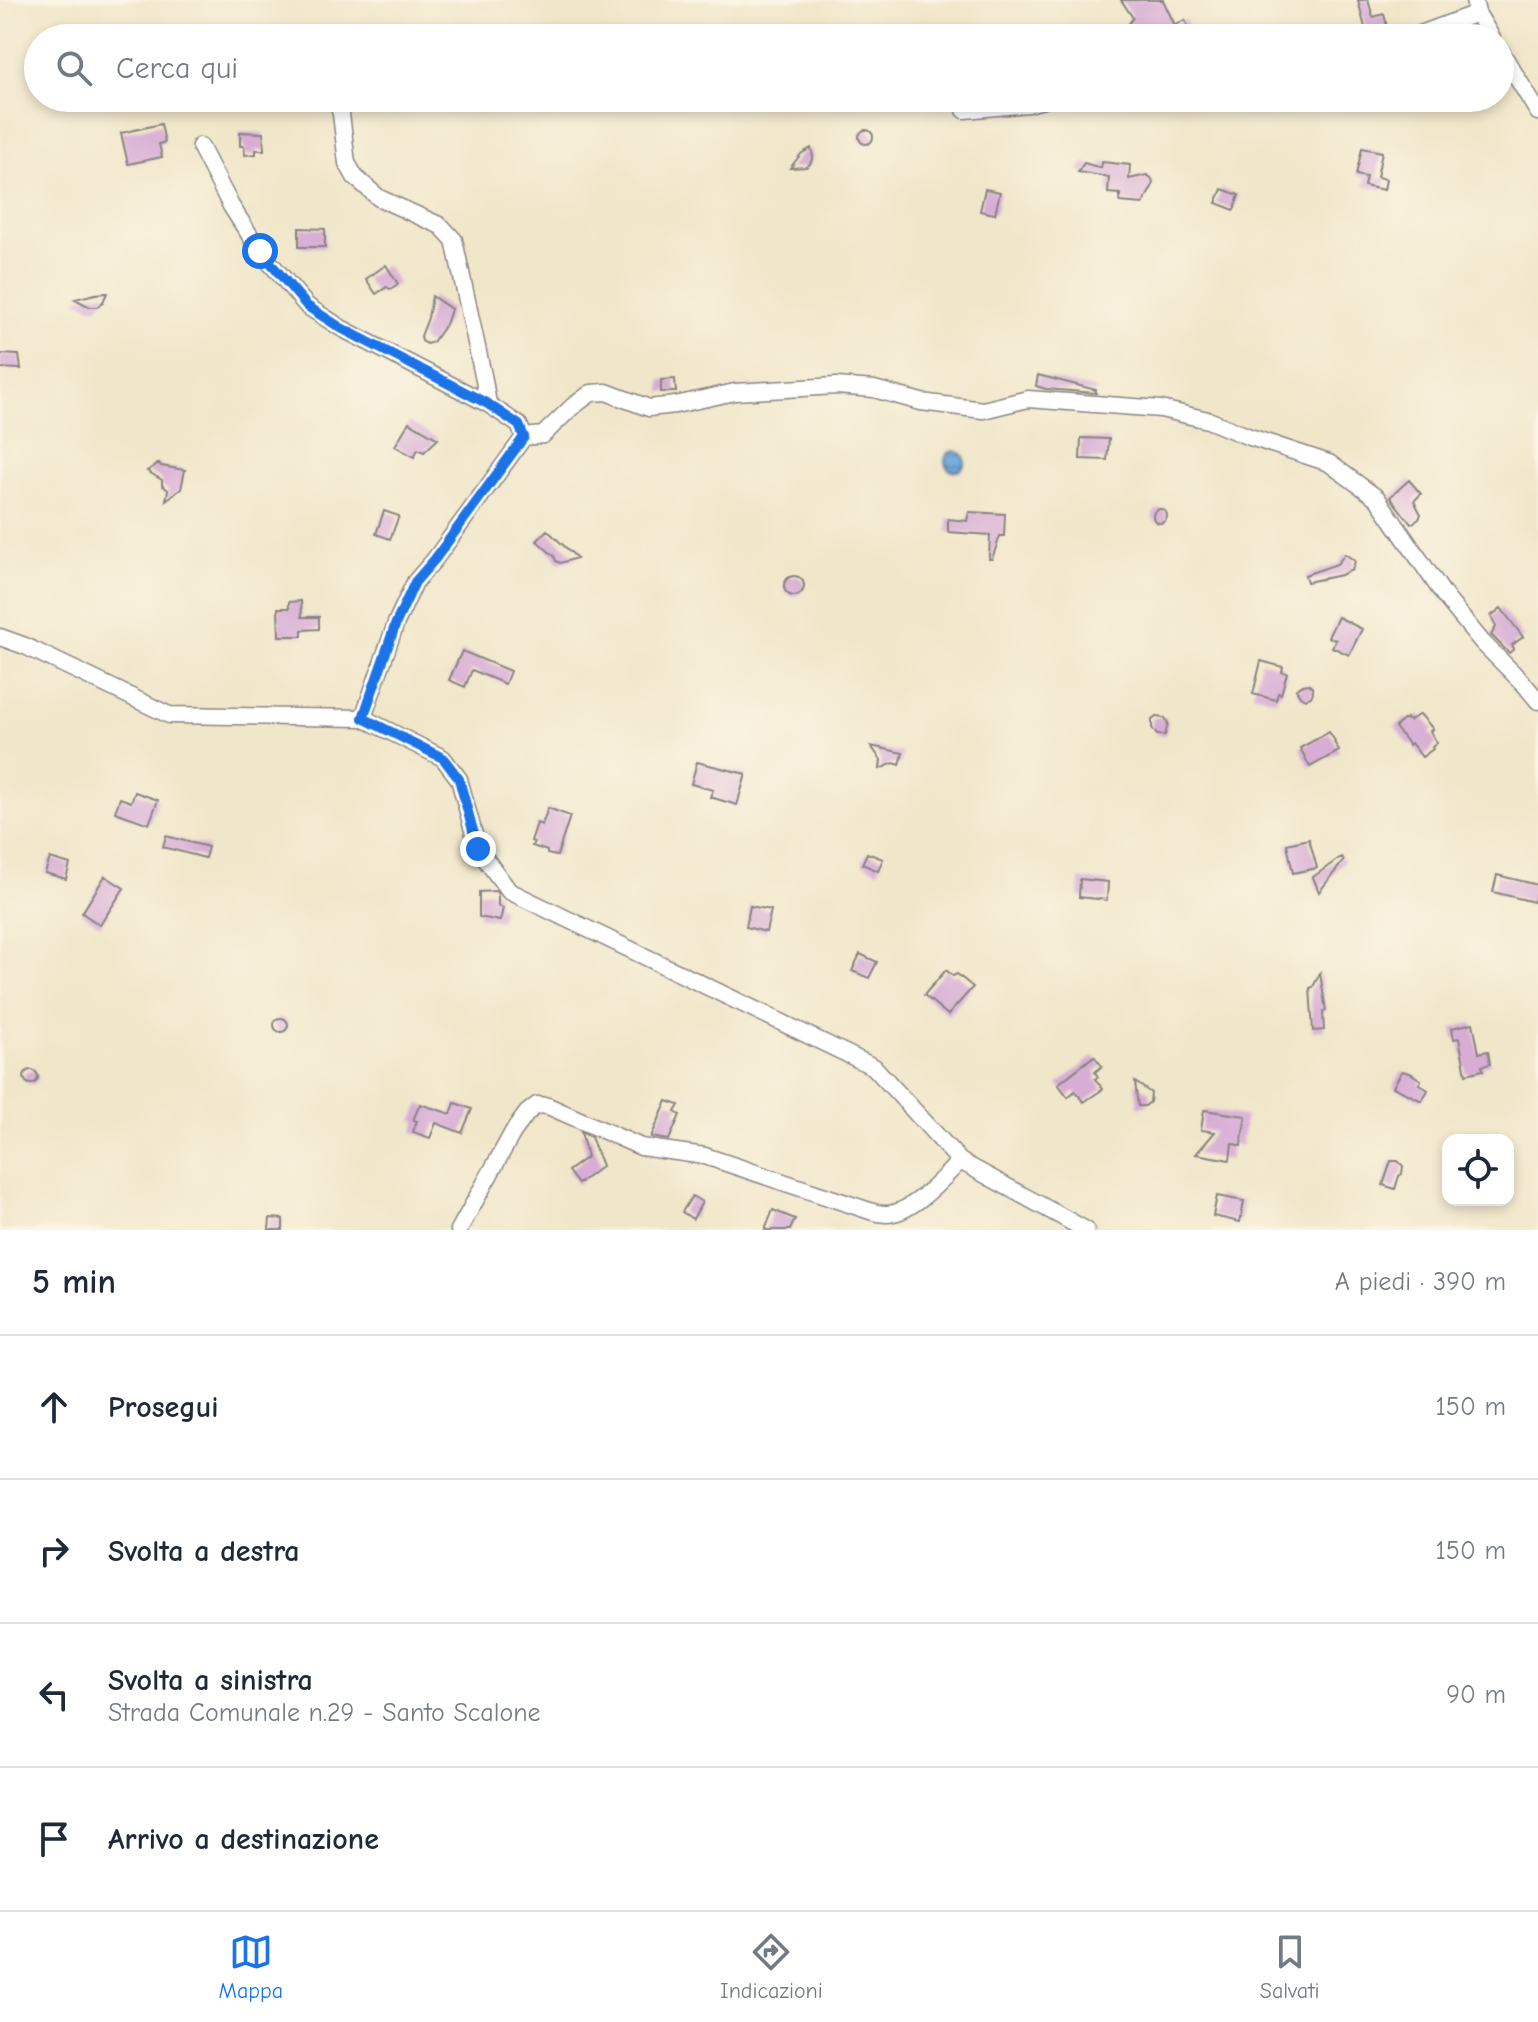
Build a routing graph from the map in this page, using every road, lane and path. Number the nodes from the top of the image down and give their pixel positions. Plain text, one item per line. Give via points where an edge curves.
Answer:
1 (1476, 6) edge
2 (1439, 24) edge
3 (1485, 24) edge
4 (1514, 73) edge
5 (340, 112) edge
6 (1538, 112) edge
7 (200, 146) dead end
8 (488, 404) junction
9 (524, 437) junction
10 (0, 637) edge
11 (1538, 701) edge
12 (363, 718) junction
13 (960, 1161) junction
14 (1083, 1229) edge
15 (459, 1230) edge

1 - 2 street
1 - 3 street
4 - 6 street
5 - 8 street via 347,163 355,177 379,198 441,226 454,240
7 - 8 street via 260,251 307,306
8 - 9 street via 519,425
9 - 11 street via 543,435 591,393 606,392 649,408 735,392 836,386 983,410 1028,399 1161,409 1208,420 1329,463 1377,498 1455,609
9 - 12 street via 415,582
10 - 12 street via 169,715
12 - 13 street via 443,758 459,779 478,849 509,891 874,1067
13 - 14 street
13 - 15 street via 920,1198 888,1214 716,1159 641,1147 537,1105 513,1132

